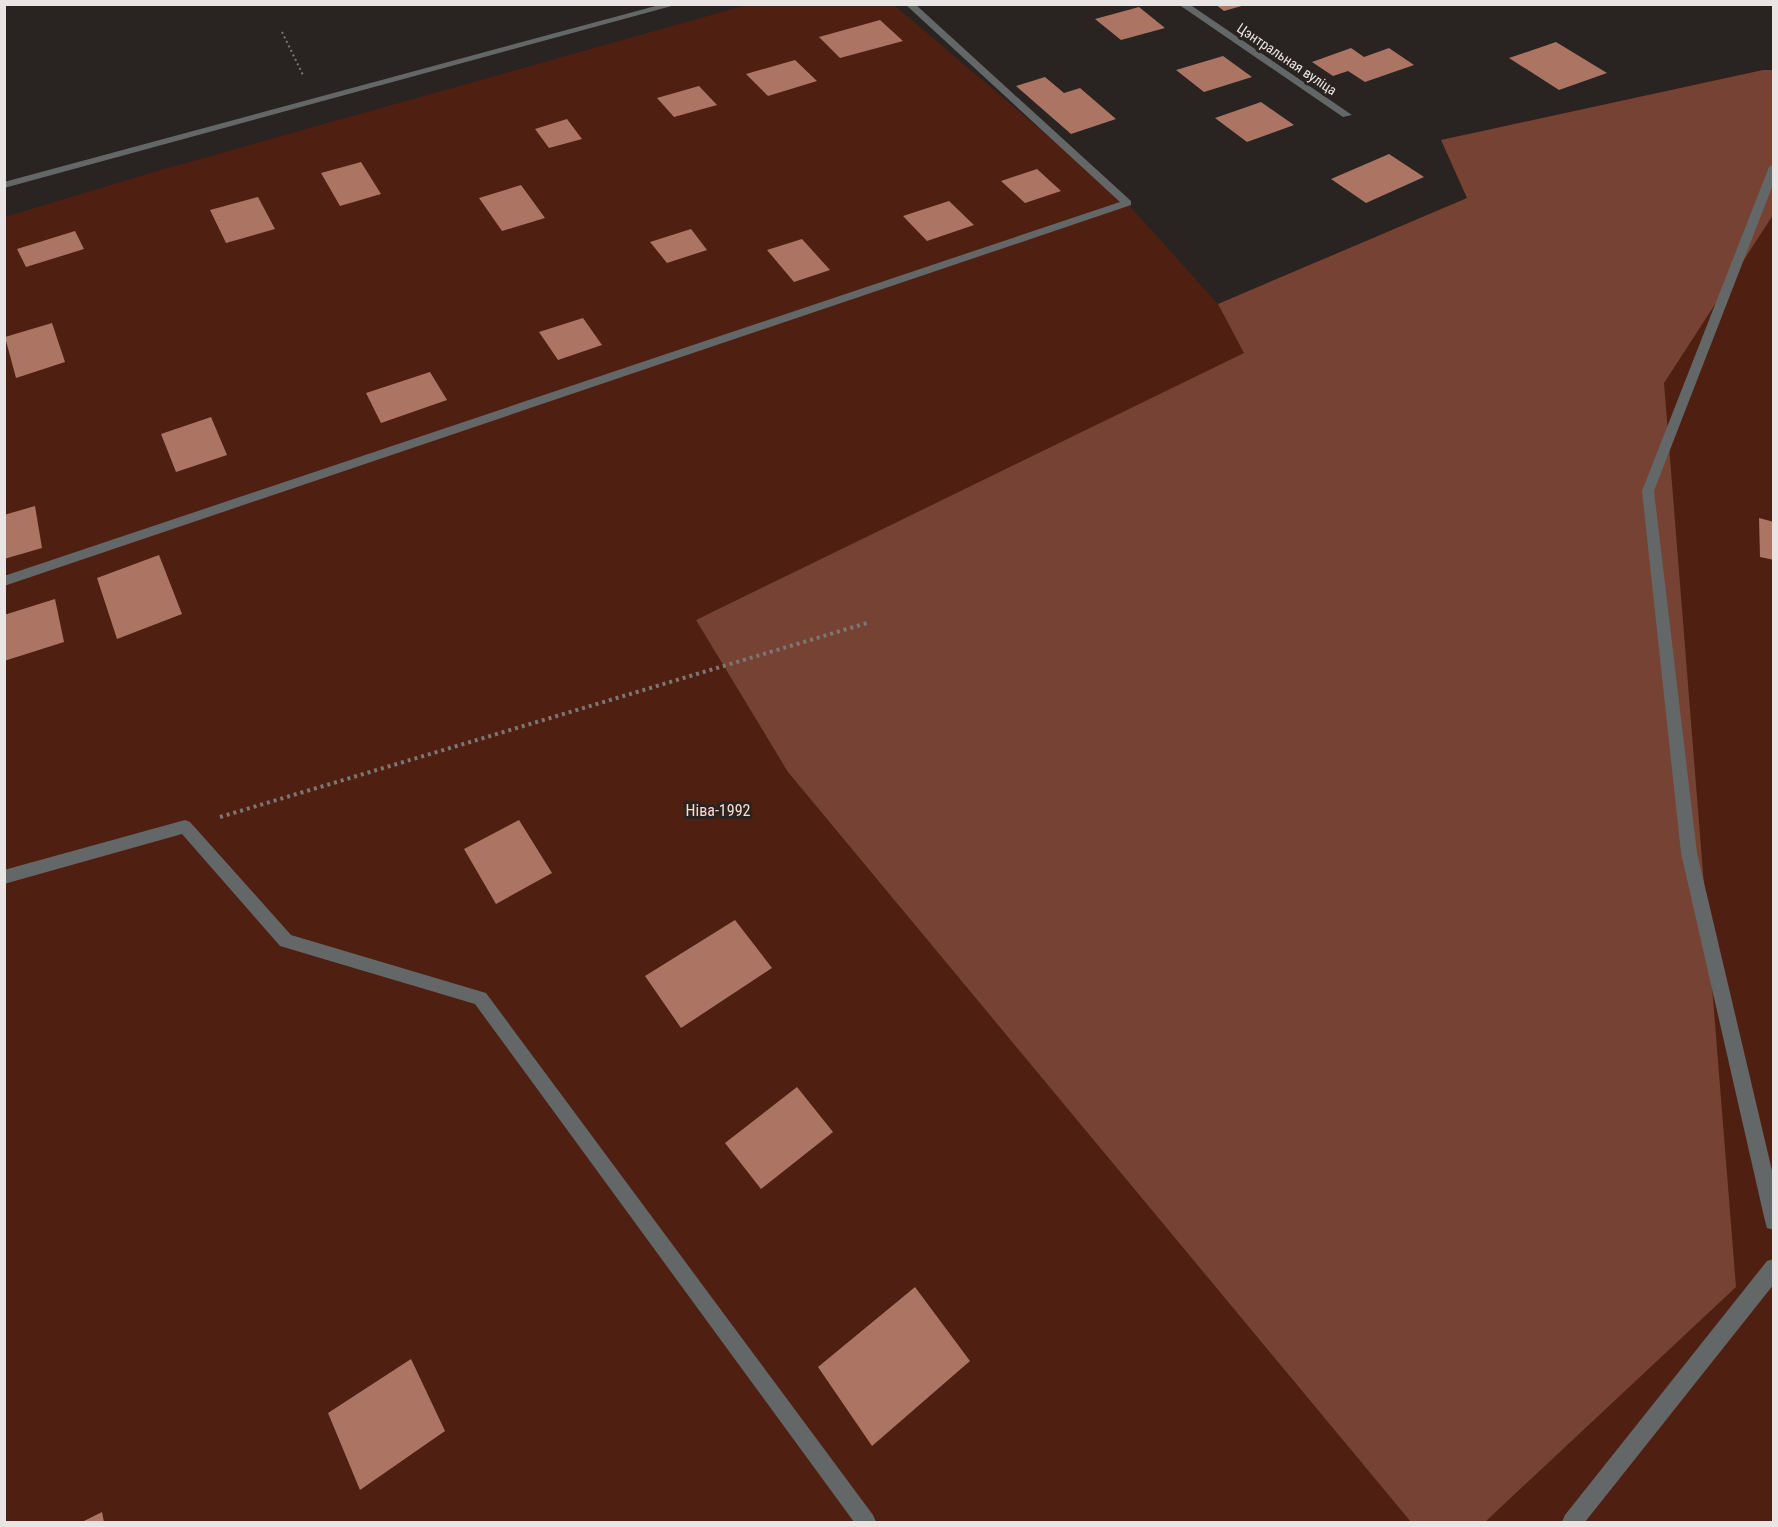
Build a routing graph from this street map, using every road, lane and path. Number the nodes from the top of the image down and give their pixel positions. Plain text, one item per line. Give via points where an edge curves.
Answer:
1 (675, 4) edge
2 (909, 4) edge
3 (1182, 4) edge
4 (282, 32) dead end
5 (315, 100) junction
6 (1347, 116) dead end
7 (1773, 167) edge
8 (4, 185) edge
9 (4, 581) edge
10 (867, 623) dead end
11 (184, 827) junction
12 (4, 877) edge
13 (1773, 1221) edge
14 (1773, 1268) edge
15 (866, 1522) edge
16 (1572, 1522) edge

1 - 5 street
2 - 9 street via 1127,203
3 - 6 street, Цэнтральная вуліца
4 - 5 path
5 - 8 street
7 - 13 street via 1648,490 1689,853
10 - 11 path
11 - 12 street
11 - 15 street via 286,941 480,998
14 - 16 street

